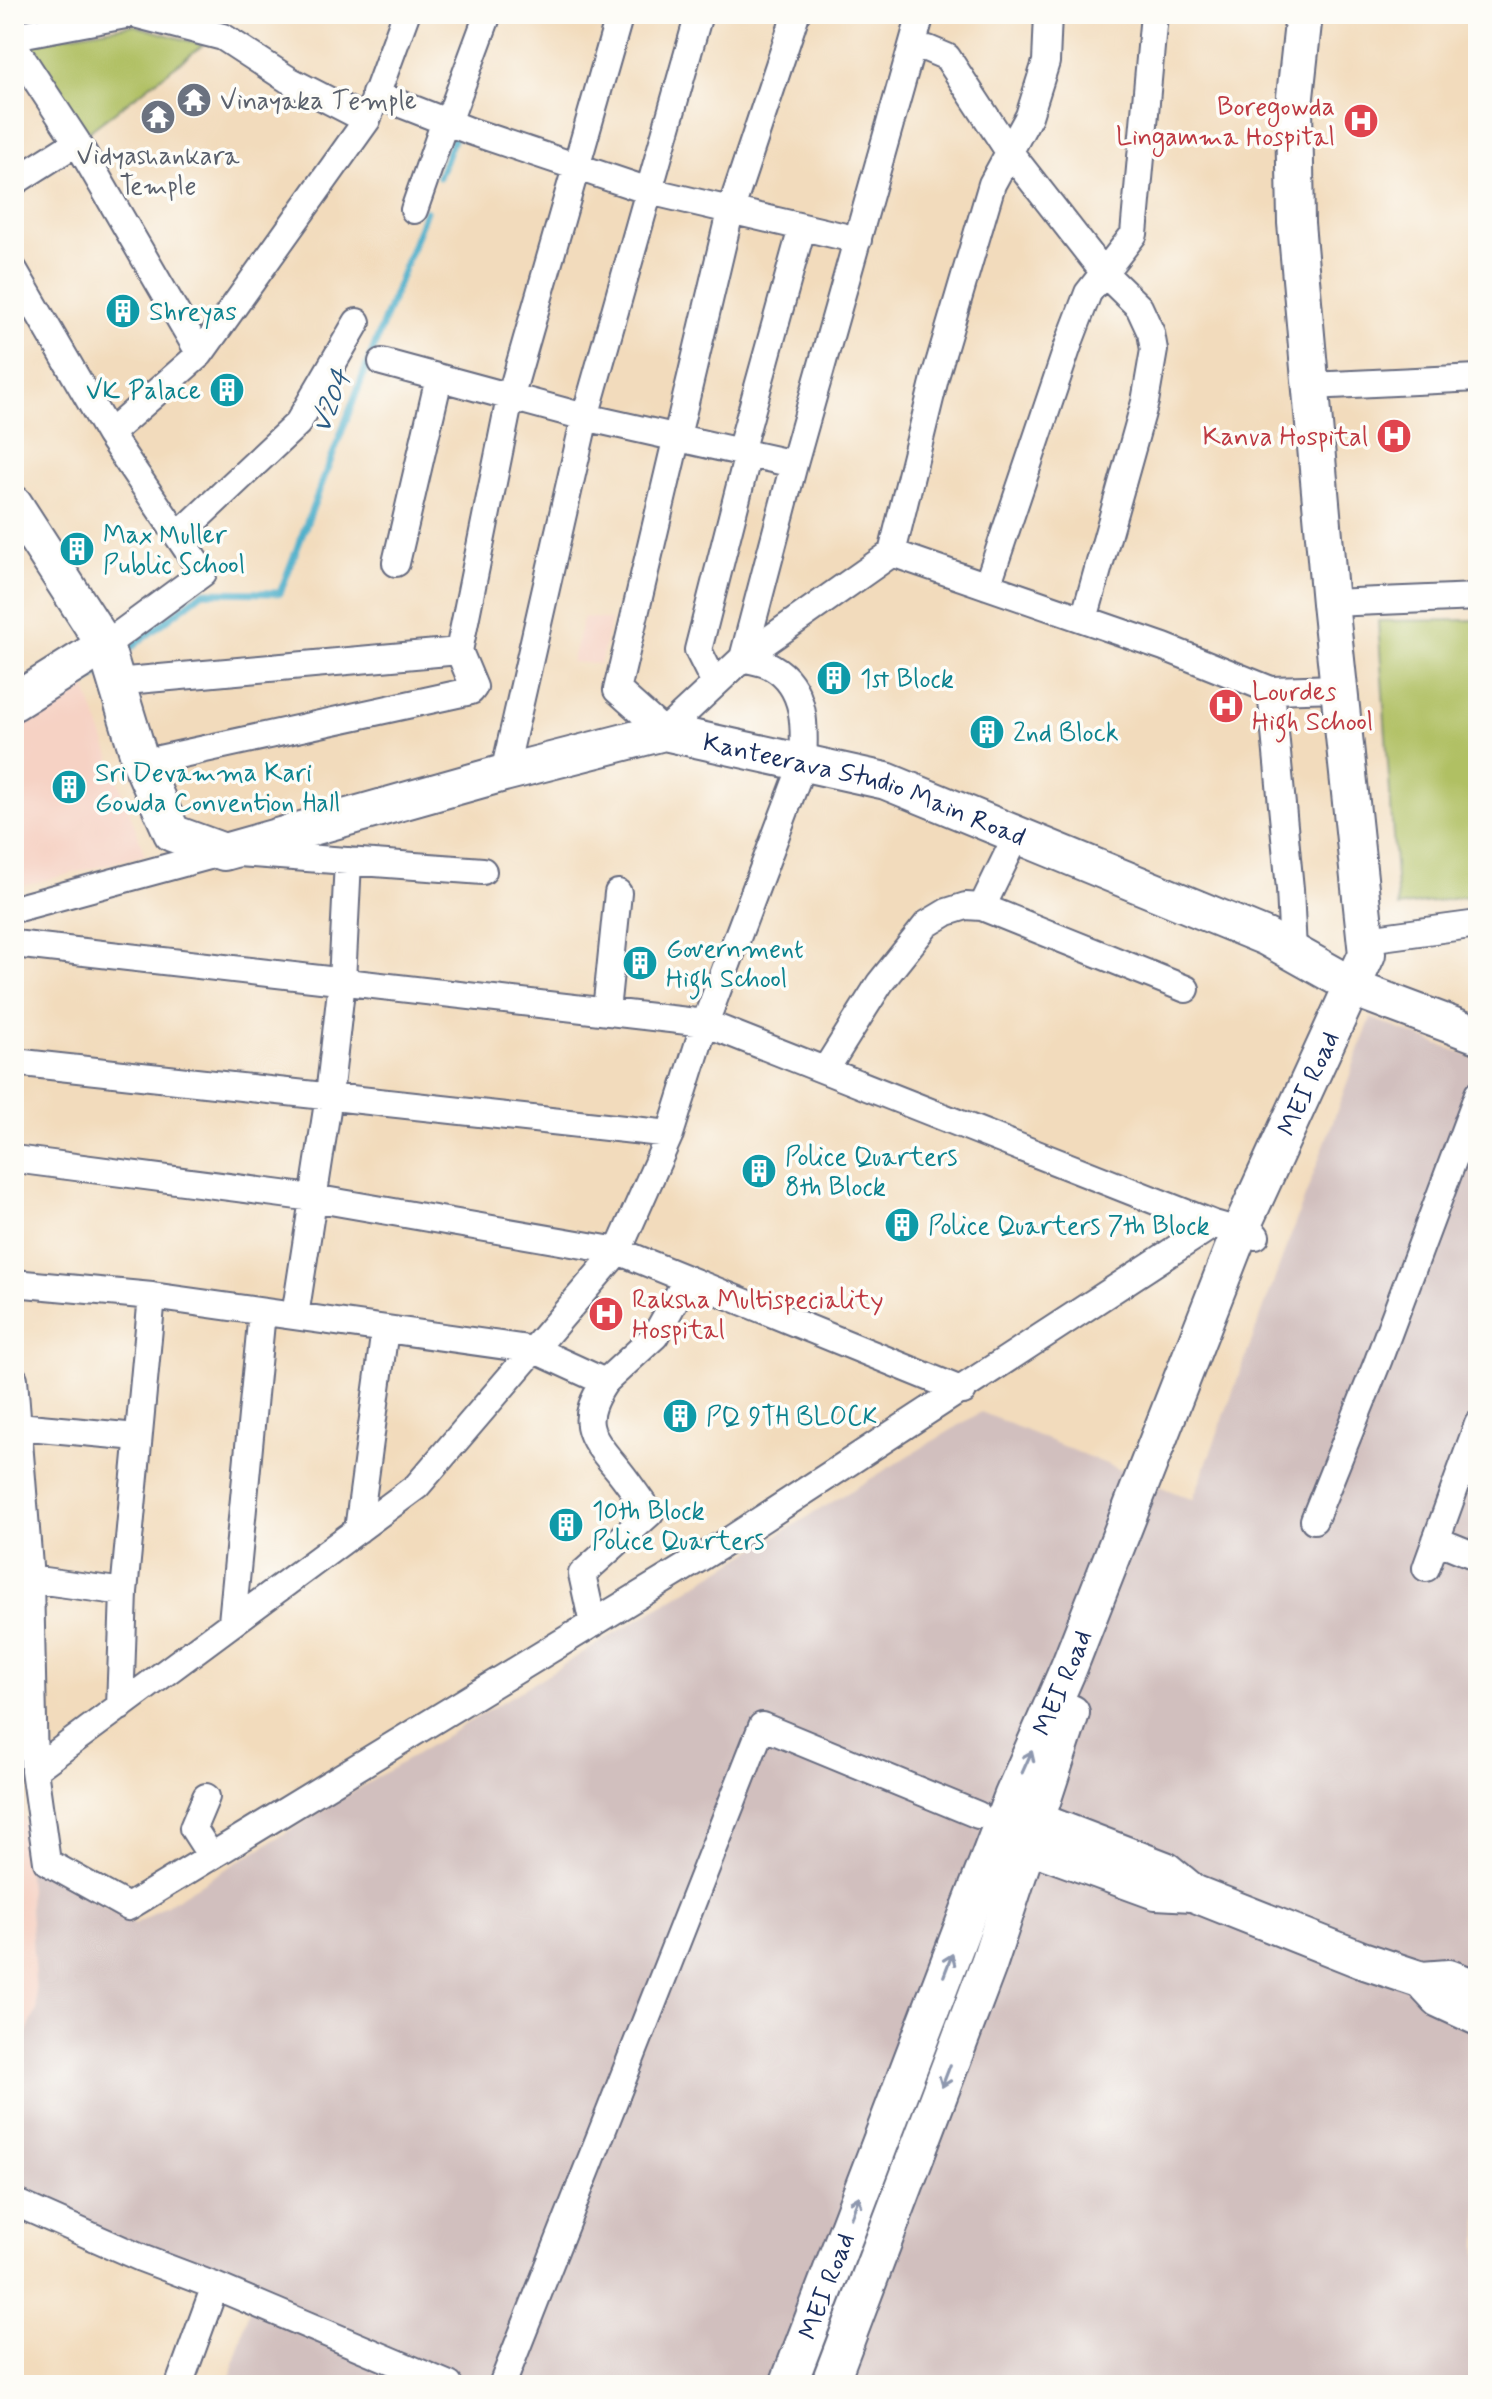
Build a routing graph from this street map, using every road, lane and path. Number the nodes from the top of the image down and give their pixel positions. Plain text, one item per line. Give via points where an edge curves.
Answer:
1 (132, 14) edge
2 (406, 14) edge
3 (488, 14) edge
4 (620, 14) edge
5 (699, 14) edge
6 (796, 14) edge
7 (921, 14) edge
8 (1048, 14) edge
9 (1154, 14) edge
10 (1304, 14) edge
11 (1326, 14) edge
12 (14, 36) edge
13 (14, 46) edge
14 (928, 49) dead end
15 (375, 94) junction
16 (367, 120) junction
17 (454, 124) junction
18 (77, 142) junction
19 (1008, 150) junction
20 (576, 166) junction
21 (14, 182) edge
22 (649, 191) junction
23 (414, 210) dead end
24 (730, 212) junction
25 (802, 228) junction
26 (858, 240) junction
27 (14, 270) edge
28 (1105, 274) junction
29 (357, 322) dead end
30 (200, 354) junction
31 (382, 362) dead end
32 (439, 378) junction
33 (1478, 378) edge
34 (1319, 386) junction
35 (510, 398) junction
36 (585, 417) junction
37 (109, 434) junction
38 (676, 438) junction
39 (744, 453) junction
40 (794, 464) junction
41 (14, 504) edge
42 (178, 536) junction
43 (892, 553) junction
44 (396, 563) dead end
45 (987, 586) junction
46 (1478, 597) edge
47 (1340, 603) junction
48 (1084, 619) junction
49 (459, 651) junction
50 (743, 658) junction
51 (110, 664) junction
52 (715, 684) junction
53 (1339, 688) junction
54 (1271, 690) junction
55 (14, 702) edge
56 (664, 732) junction
57 (141, 763) junction
58 (803, 763) junction
59 (504, 773) junction
60 (1017, 835) junction
61 (224, 852) junction
62 (348, 861) junction
63 (483, 871) dead end
64 (618, 893) dead end
65 (982, 907) junction
66 (14, 909) edge
67 (1478, 924) edge
68 (1382, 937) junction
69 (14, 944) edge
70 (1293, 951) junction
71 (342, 981) junction
72 (1186, 989) dead end
73 (1359, 989) junction
74 (606, 1011) junction
75 (705, 1023) junction
76 (1478, 1035) edge
77 (14, 1062) edge
78 (826, 1069) junction
79 (1478, 1094) edge
80 (329, 1096) junction
81 (670, 1134) junction
82 (14, 1159) edge
83 (313, 1198) junction
84 (1237, 1230) junction
85 (618, 1251) junction
86 (687, 1279) junction
87 (14, 1283) edge
88 (152, 1296) junction
89 (262, 1312) junction
90 (295, 1316) junction
91 (385, 1329) junction
92 (535, 1350) junction
93 (14, 1379) edge
94 (605, 1382) junction
95 (963, 1391) junction
96 (1478, 1424) edge
97 (18, 1426) junction
98 (137, 1437) junction
99 (1314, 1520) dead end
100 (358, 1530) junction
101 (1436, 1540) junction
102 (1478, 1557) edge
103 (1426, 1568) dead end
104 (30, 1579) junction
105 (124, 1592) junction
106 (232, 1622) junction
107 (593, 1624) junction
108 (120, 1707) junction
109 (34, 1770) junction
110 (206, 1797) dead end
111 (1009, 1825) junction
112 (211, 1856) junction
113 (1422, 1980) junction
114 (1478, 1989) edge
115 (1478, 2017) edge
116 (14, 2202) edge
117 (215, 2286) junction
118 (179, 2385) edge
119 (449, 2385) edge
120 (502, 2385) edge
121 (788, 2385) edge
122 (829, 2385) edge

1 - 12 street
1 - 16 street via 223,37 289,80
2 - 15 street
3 - 17 street
4 - 20 street
5 - 22 street
6 - 24 street
7 - 26 street
8 - 19 street via 1046,62 1029,116
9 - 28 street via 1138,214 1134,234
10 - 34 street via 1294,106 1296,223
11 - 34 street via 1313,111
13 - 18 street
14 - 19 street via 947,57
15 - 16 street
15 - 17 street
16 - 30 street
17 - 20 street
17 - 23 street
18 - 21 street
18 - 30 street
19 - 28 street
19 - 43 street via 992,184 936,374
20 - 22 street
20 - 35 street
22 - 24 street
22 - 36 street
24 - 25 street
24 - 38 street
25 - 26 street
25 - 39 street
26 - 40 street
27 - 37 street
28 - 45 street via 1088,293 1070,340
28 - 48 street via 1139,307 1154,350 1145,402
29 - 42 street via 298,423
30 - 37 street
31 - 32 street
32 - 35 street
32 - 44 street
33 - 34 street
34 - 47 street
35 - 36 street
35 - 49 street
36 - 38 street
36 - 59 street
37 - 42 street
38 - 39 street
38 - 56 street via 617,690
39 - 40 street
39 - 52 street via 698,650
40 - 50 street
41 - 51 street
42 - 51 street via 203,573
43 - 45 street
43 - 50 street
45 - 48 street
46 - 47 street
47 - 53 street
47 - 68 street
48 - 54 street
49 - 51 street
49 - 57 street via 474,687 467,693
50 - 52 street
50 - 58 street via 772,667 790,681 804,723
51 - 55 street
51 - 57 street
52 - 56 street
53 - 54 street
53 - 73 street via 1367,954
54 - 70 street
56 - 58 street, Kanteerava Studio Main Road
56 - 59 street, Kanteerava Studio Main Road
57 - 61 street via 172,833
58 - 60 street, Kanteerava Studio Main Road via 886,781
58 - 75 street
59 - 61 street, Kanteerava Studio Main Road
60 - 65 street
60 - 70 street, Kanteerava Studio Main Road
61 - 62 street
61 - 66 street
62 - 63 street
62 - 71 street
64 - 74 street
65 - 72 street
65 - 78 street via 966,906 927,924 880,983
67 - 68 street
68 - 73 street via 1384,954
69 - 71 street
70 - 73 street, Kanteerava Studio Main Road
71 - 74 street
71 - 80 street
73 - 76 street, Kanteerava Studio Main Road
73 - 84 street, MEI Road
74 - 75 street
75 - 78 street
75 - 81 street
77 - 80 street
78 - 84 street
79 - 99 street
80 - 81 street
80 - 83 street
81 - 85 street
82 - 83 street
83 - 85 street
83 - 90 street
84 - 95 street
84 - 111 street, MEI Road via 1084,1675
85 - 86 street
85 - 92 street
86 - 94 street via 655,1336
86 - 95 street
87 - 88 street
88 - 89 street
88 - 98 street
89 - 90 street
89 - 106 street
90 - 91 street
91 - 92 street
91 - 100 street
92 - 94 street
92 - 100 street via 417,1486
93 - 97 street
94 - 107 street via 592,1401 588,1427 650,1513 582,1574
95 - 107 street
96 - 101 street
97 - 98 street
97 - 104 street
98 - 105 street
100 - 106 street
101 - 102 street
101 - 103 street
104 - 105 street
104 - 109 street
105 - 108 street
106 - 108 street
107 - 112 street
108 - 109 street
109 - 112 street via 47,1862 128,1907
110 - 112 street via 193,1828
111 - 113 street via 1165,1870 1193,1893
111 - 120 street via 762,1726
121 -> 111 street, MEI Road
111 -> 122 street, MEI Road via 989,1963
113 - 114 street via 1449,1978
113 - 115 street via 1439,1999
116 - 117 street
117 - 118 street
117 - 119 street

